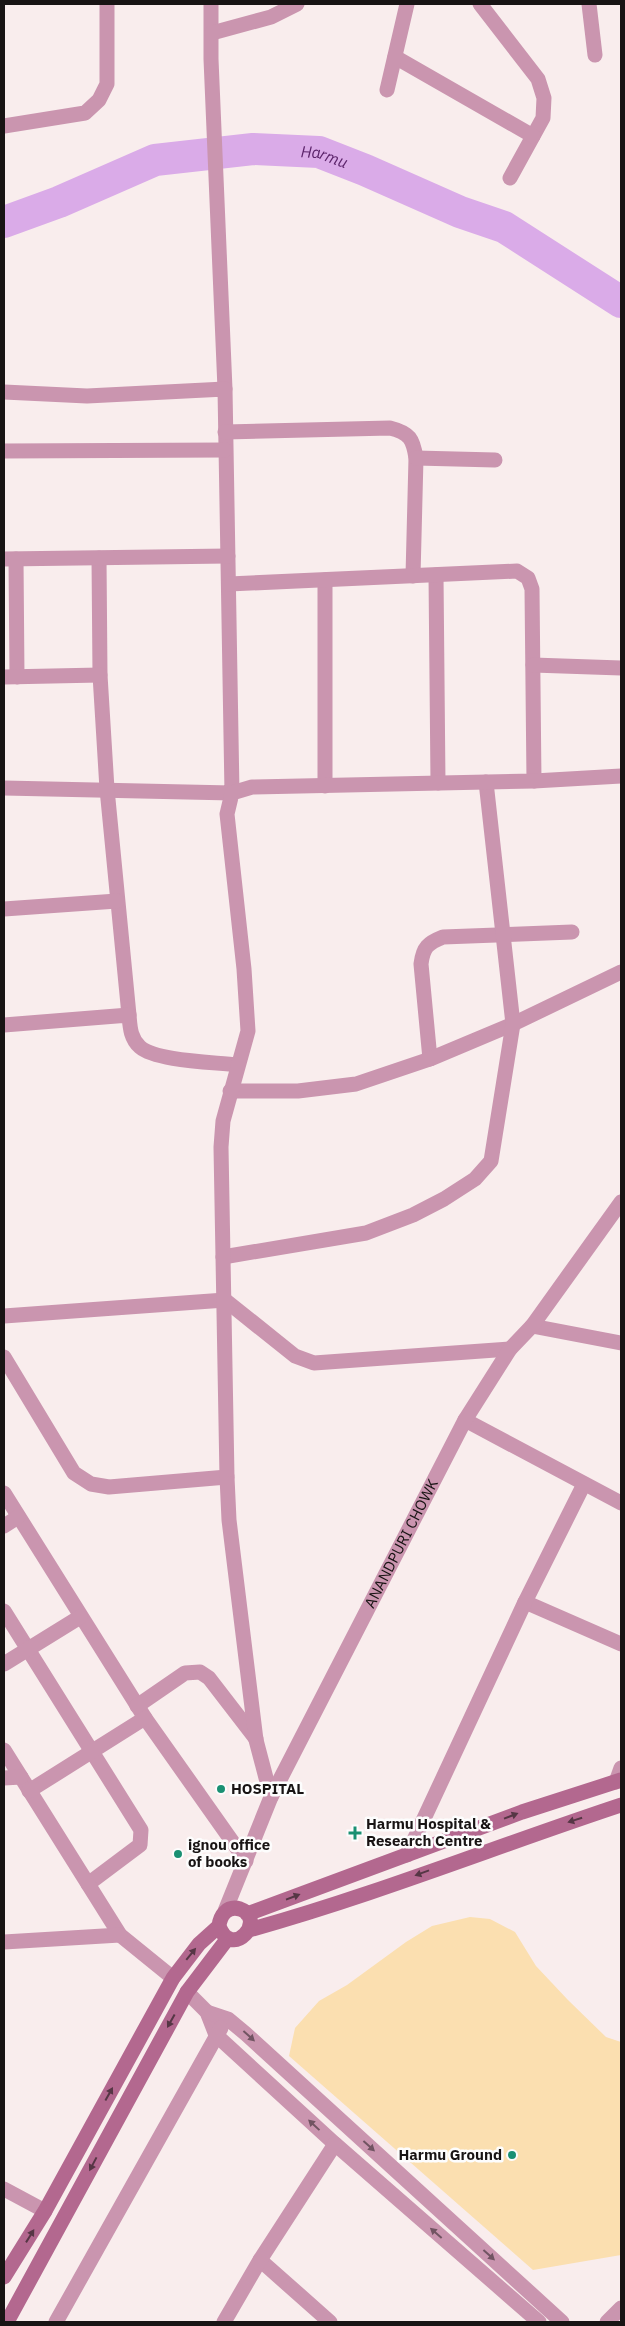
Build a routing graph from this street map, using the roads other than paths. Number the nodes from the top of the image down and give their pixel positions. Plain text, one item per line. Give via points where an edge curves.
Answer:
1 (107, 4) edge
2 (211, 4) edge
3 (297, 4) edge
4 (407, 4) edge
5 (480, 4) edge
6 (589, 4) edge
7 (212, 34) junction
8 (595, 55) dead end
9 (395, 57) junction
10 (387, 90) dead end
11 (4, 126) edge
12 (533, 136) junction
13 (510, 178) dead end
14 (225, 389) junction
15 (4, 392) edge
16 (225, 432) junction
17 (225, 450) junction
18 (4, 451) edge
19 (416, 458) junction
20 (495, 460) dead end
21 (228, 556) junction
22 (99, 558) junction
23 (10, 559) edge
24 (436, 575) junction
25 (413, 576) junction
26 (325, 580) junction
27 (229, 584) junction
28 (533, 665) junction
29 (621, 668) edge
30 (100, 675) junction
31 (10, 677) edge
32 (621, 776) edge
33 (534, 781) junction
34 (486, 782) junction
35 (438, 783) junction
36 (326, 786) junction
37 (4, 788) edge
38 (107, 789) junction
39 (232, 793) junction
40 (116, 901) junction
41 (4, 908) edge
42 (572, 932) dead end
43 (503, 934) junction
44 (621, 972) edge
45 (128, 1015) junction
46 (513, 1024) junction
47 (4, 1025) edge
48 (430, 1059) junction
49 (237, 1065) junction
50 (230, 1091) junction
51 (621, 1202) edge
52 (223, 1257) junction
53 (225, 1300) junction
54 (4, 1316) edge
55 (532, 1326) junction
56 (621, 1343) edge
57 (510, 1349) junction
58 (4, 1357) edge
59 (465, 1420) junction
60 (227, 1477) junction
61 (584, 1484) junction
62 (4, 1493) edge
63 (621, 1503) edge
64 (18, 1517) junction
65 (4, 1526) edge
66 (526, 1602) junction
67 (4, 1611) edge
68 (80, 1617) junction
69 (621, 1644) edge
70 (28, 1649) junction
71 (4, 1664) edge
72 (141, 1712) junction
73 (256, 1740) junction
74 (4, 1750) edge
75 (91, 1751) junction
76 (21, 1777) junction
77 (619, 1777) edge
78 (4, 1778) edge
79 (29, 1791) junction
80 (271, 1796) junction
81 (621, 1805) edge
82 (408, 1855) junction
83 (246, 1861) junction
84 (88, 1884) junction
85 (225, 1912) junction
86 (247, 1914) junction
87 (219, 1926) junction
88 (249, 1930) junction
89 (120, 1935) junction
90 (228, 1938) junction
91 (4, 1942) edge
92 (173, 1978) junction
93 (187, 1992) junction
94 (207, 2012) junction
95 (228, 2018) junction
96 (216, 2035) junction
97 (335, 2144) junction
98 (4, 2189) edge
99 (45, 2211) junction
100 (260, 2260) junction
101 (4, 2277) edge
102 (621, 2308) edge
103 (559, 2321) edge
104 (7, 2322) edge
105 (56, 2322) edge
106 (224, 2322) edge
107 (330, 2322) edge
108 (539, 2322) edge
109 (607, 2322) edge

1 - 11 street via 107,84 99,100 85,113
2 - 7 street
3 - 7 street via 271,17
4 - 9 street
5 - 12 street via 538,79 544,98 543,118
6 - 8 street
7 - 14 street
9 - 10 street
9 - 12 street
12 - 13 street
14 - 15 street via 87,396
14 - 16 street
16 - 17 street
16 - 19 street via 390,428 404,432 414,442
17 - 18 street
17 - 21 street
19 - 20 street
19 - 25 street
21 - 22 street
21 - 27 street
22 - 23 street
22 - 30 street
23 - 31 street
24 - 25 street
24 - 28 street via 517,571 528,578 532,589
24 - 35 street
25 - 26 street
26 - 27 street
26 - 36 street
27 - 39 street
28 - 29 street
28 - 33 street
30 - 31 street
30 - 38 street
32 - 33 street
33 - 34 street
34 - 35 street
34 - 43 street
35 - 36 street
36 - 39 street via 252,787
37 - 38 street
38 - 39 street
38 - 40 street
39 - 49 street via 227,814 246,984 248,1031
40 - 41 street
40 - 45 street
42 - 43 street
43 - 46 street
43 - 48 street via 443,936 429,942 422,952
44 - 46 street
45 - 47 street
45 - 49 street via 130,1033 138,1046 152,1055
46 - 48 street
46 - 52 street via 496,1143 491,1161 475,1179 413,1215 366,1233
48 - 50 street via 356,1084 298,1091
49 - 50 street
50 - 52 street via 221,1147
51 - 55 street, ANANDPURI CHOWK
52 - 53 street
53 - 54 street
53 - 57 street via 295,1356 314,1362
53 - 60 street
55 - 56 street
55 - 57 street, ANANDPURI CHOWK
57 - 59 street, ANANDPURI CHOWK
58 - 60 street via 74,1473 91,1484 110,1486
59 - 61 street
59 - 80 street, ANANDPURI CHOWK
60 - 73 street via 229,1520
61 - 63 street
61 - 66 street
62 - 64 street
64 - 65 street
64 - 68 street
66 - 69 street
66 - 82 street
67 - 70 street
68 - 70 street
68 - 72 street
70 - 71 street
70 - 75 street
72 - 73 street via 185,1673 200,1672 209,1678
72 - 75 street
72 - 83 street
73 - 80 street
74 - 76 street
75 - 79 street
75 - 84 street via 141,1830 141,1837 140,1845
76 - 78 street
76 - 79 street
82 -> 77 main road
79 - 84 street
80 - 83 street, ANANDPURI CHOWK
81 -> 88 main road via 331,1906
86 -> 82 main road
83 - 85 street, ANANDPURI CHOWK
84 - 89 street
85 - 86 main road via 233,1908
85 - 87 main road
86 - 88 main road
87 - 90 main road
92 -> 87 main road via 199,1944
88 - 90 main road via 244,1937
89 - 91 street
89 - 92 street
90 - 93 main road
99 -> 92 main road
93 - 94 street
93 -> 104 main road
94 - 95 street
94 - 96 street
95 - 96 street
95 -> 103 street
97 -> 96 street
96 - 105 street
97 - 100 street
108 -> 97 street
98 - 99 street
101 -> 99 main road
100 - 106 street
100 - 107 street
102 - 109 street

